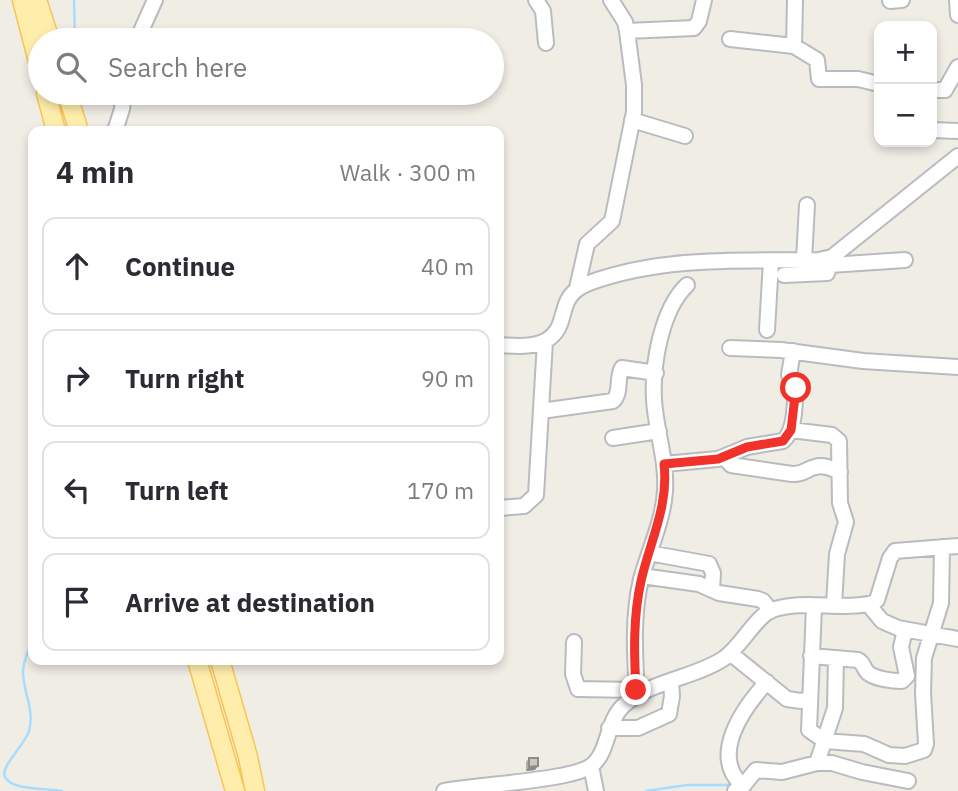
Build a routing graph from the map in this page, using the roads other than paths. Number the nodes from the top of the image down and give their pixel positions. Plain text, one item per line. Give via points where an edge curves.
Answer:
1 (22, 0) edge
2 (37, 0) edge
3 (155, 0) edge
4 (536, 0) edge
5 (611, 0) edge
6 (704, 0) edge
7 (795, 0) edge
8 (902, 0) edge
9 (957, 0) edge
10 (890, 1) edge
11 (958, 15) edge
12 (29, 28) edge
13 (46, 28) edge
14 (142, 28) edge
15 (628, 31) junction
16 (730, 39) dead end
17 (546, 43) dead end
18 (794, 46) junction
19 (958, 67) edge
20 (874, 83) edge
21 (937, 90) edge
22 (49, 105) edge
23 (71, 105) edge
24 (122, 105) edge
25 (632, 120) junction
26 (55, 126) edge
27 (77, 126) edge
28 (117, 126) edge
29 (937, 130) edge
30 (958, 131) edge
31 (685, 136) dead end
32 (958, 156) edge
33 (807, 205) dead end
34 (804, 260) junction
35 (905, 260) dead end
36 (771, 261) junction
37 (831, 261) junction
38 (784, 275) dead end
39 (687, 285) dead end
40 (577, 288) junction
41 (767, 330) dead end
42 (545, 341) junction
43 (504, 345) edge
44 (730, 348) dead end
45 (793, 351) junction
46 (958, 367) edge
47 (656, 373) junction
48 (541, 411) junction
49 (791, 430) junction
50 (659, 431) junction
51 (613, 438) dead end
52 (724, 457) junction
53 (664, 464) junction
54 (840, 472) junction
55 (504, 508) edge
56 (958, 546) edge
57 (942, 547) junction
58 (649, 553) junction
59 (642, 576) junction
60 (712, 590) junction
61 (868, 604) junction
62 (834, 605) junction
63 (814, 606) junction
64 (771, 611) junction
65 (905, 630) junction
66 (932, 635) junction
67 (958, 639) edge
68 (574, 642) dead end
69 (730, 653) junction
70 (811, 656) junction
71 (836, 658) junction
72 (198, 665) edge
73 (221, 665) edge
74 (671, 681) junction
75 (767, 682) junction
76 (636, 693) junction
77 (810, 699) junction
78 (609, 728) junction
79 (825, 741) junction
80 (817, 763) junction
81 (591, 766) junction
82 (908, 781) dead end
83 (739, 788) edge
84 (235, 791) edge
85 (255, 791) edge
86 (444, 791) edge
87 (596, 791) edge

1 - 12 main road
2 - 13 main road
3 - 14 street
4 - 17 street via 545,18
5 - 15 street
6 - 15 street via 694,28
7 - 18 street
8 - 10 street
9 - 11 street
15 - 25 street via 634,85
16 - 18 street
18 - 20 street via 817,60 819,79
19 - 21 street via 945,90
22 - 26 main road
23 - 27 main road
24 - 28 street
25 - 31 street
25 - 40 street via 612,221 587,244
29 - 30 street
32 - 37 street
33 - 34 street
34 - 36 street
34 - 37 street
35 - 37 street
36 - 40 street via 670,263
36 - 41 street
37 - 38 street via 829,271 823,274
39 - 47 street via 667,315
40 - 42 street via 568,296 553,335
42 - 43 street
42 - 48 street
44 - 45 street
45 - 46 street
45 - 49 street via 789,375 796,388
47 - 48 street via 622,368 613,401
47 - 50 street
48 - 55 street via 536,495 524,506
49 - 52 street via 783,441 747,447
49 - 54 street via 836,437 841,448
50 - 51 street
50 - 53 street
52 - 53 street
52 - 54 street via 731,464 792,474 820,466
53 - 58 street via 664,501
54 - 62 street via 840,503 846,522 837,554
56 - 57 street
57 - 61 street via 895,551 877,600
57 - 66 street via 941,603
58 - 59 street
58 - 60 street via 709,564
59 - 60 street
59 - 76 street via 636,614
60 - 64 street via 763,601
61 - 62 street
61 - 65 street via 882,621
62 - 63 street
63 - 64 street
63 - 70 street
64 - 69 street
65 - 66 street
65 - 71 street via 901,647 905,680 882,678 868,672 860,661
66 - 67 street
66 - 79 street via 924,658 924,750 897,756 864,744
68 - 76 street via 573,674 578,689
69 - 74 street
69 - 75 street
70 - 71 street
70 - 77 street
71 - 79 street via 835,708
72 - 84 main road
73 - 85 main road
74 - 76 street
74 - 78 street via 669,714 638,728
75 - 77 street via 787,699
75 - 83 street via 742,715 728,747 729,765
76 - 78 street via 620,708
77 - 79 street via 809,730
78 - 81 street
79 - 80 street
80 - 82 street
80 - 83 street via 789,771 756,769
81 - 86 street via 545,779
81 - 87 street

